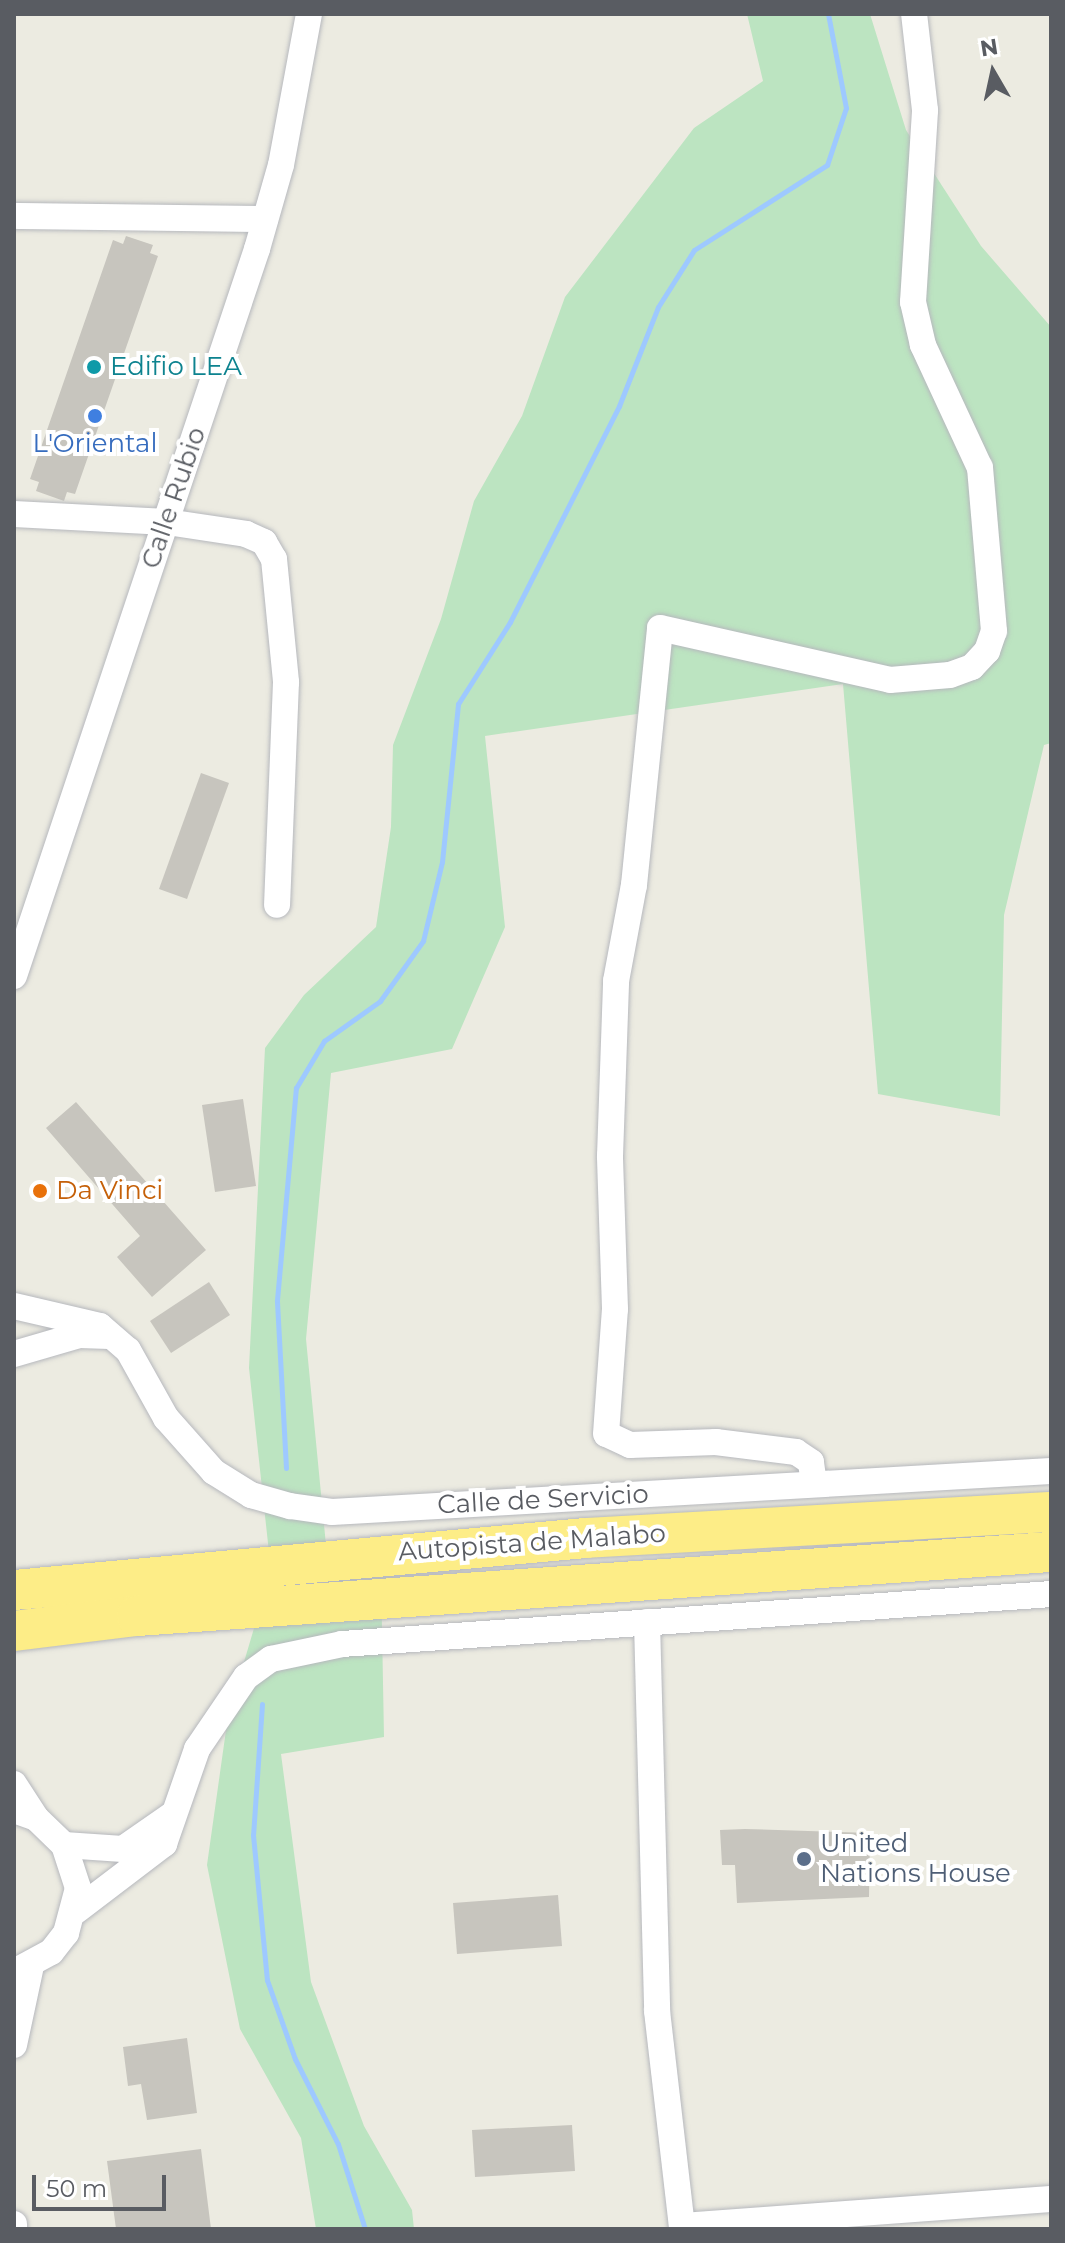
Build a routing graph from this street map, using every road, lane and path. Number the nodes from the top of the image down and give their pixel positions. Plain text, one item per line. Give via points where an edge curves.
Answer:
1 (309, 14) edge
2 (914, 14) edge
3 (14, 216) edge
4 (265, 219) junction
5 (14, 514) edge
6 (167, 522) junction
7 (277, 905) dead end
8 (24, 911) edge
9 (14, 976) edge
10 (14, 1306) edge
11 (113, 1336) junction
12 (14, 1354) edge
13 (1051, 1471) edge
14 (814, 1484) junction
15 (1051, 1512) edge
16 (1051, 1552) edge
17 (14, 1590) edge
18 (1051, 1594) edge
19 (647, 1622) junction
20 (14, 1631) edge
21 (14, 1784) edge
22 (175, 1813) junction
23 (25, 1814) edge
24 (64, 1845) junction
25 (76, 1911) junction
26 (22, 1969) edge
27 (14, 2045) edge
28 (1051, 2199) edge
29 (682, 2228) edge

1 - 4 street, Calle Rubio
2 - 14 street via 925,110 913,302 928,358 980,468 994,631 972,667 950,675 890,680 660,628 634,885 616,981 610,1156 615,1335 606,1434 630,1445 716,1442 796,1452 811,1462
3 - 4 street
4 - 6 street, Calle Rubio
5 - 6 street
6 - 7 street via 246,534 264,542 274,559 286,682
6 - 8 street, Calle Rubio
8 - 9 street, Calle Rubio
10 - 11 street, Calle de Servicio via 80,1317
11 - 12 street via 79,1335
11 - 14 street, Calle de Servicio via 142,1370 166,1418 214,1472 251,1495 290,1506 332,1512
13 - 14 street, Calle de Servicio
15 - 17 highway, Autopista de Malabo via 585,1538
16 - 20 highway, Autopista de Malabo via 137,1616
18 - 19 street
19 - 22 street via 342,1644 271,1659 223,1705 197,1749
19 - 29 street via 657,2011
21 - 23 street
22 - 24 street via 123,1849
22 - 25 street via 157,1852
23 - 24 street
24 - 25 street via 74,1865
25 - 26 street via 51,1952
26 - 27 street
28 - 29 street

